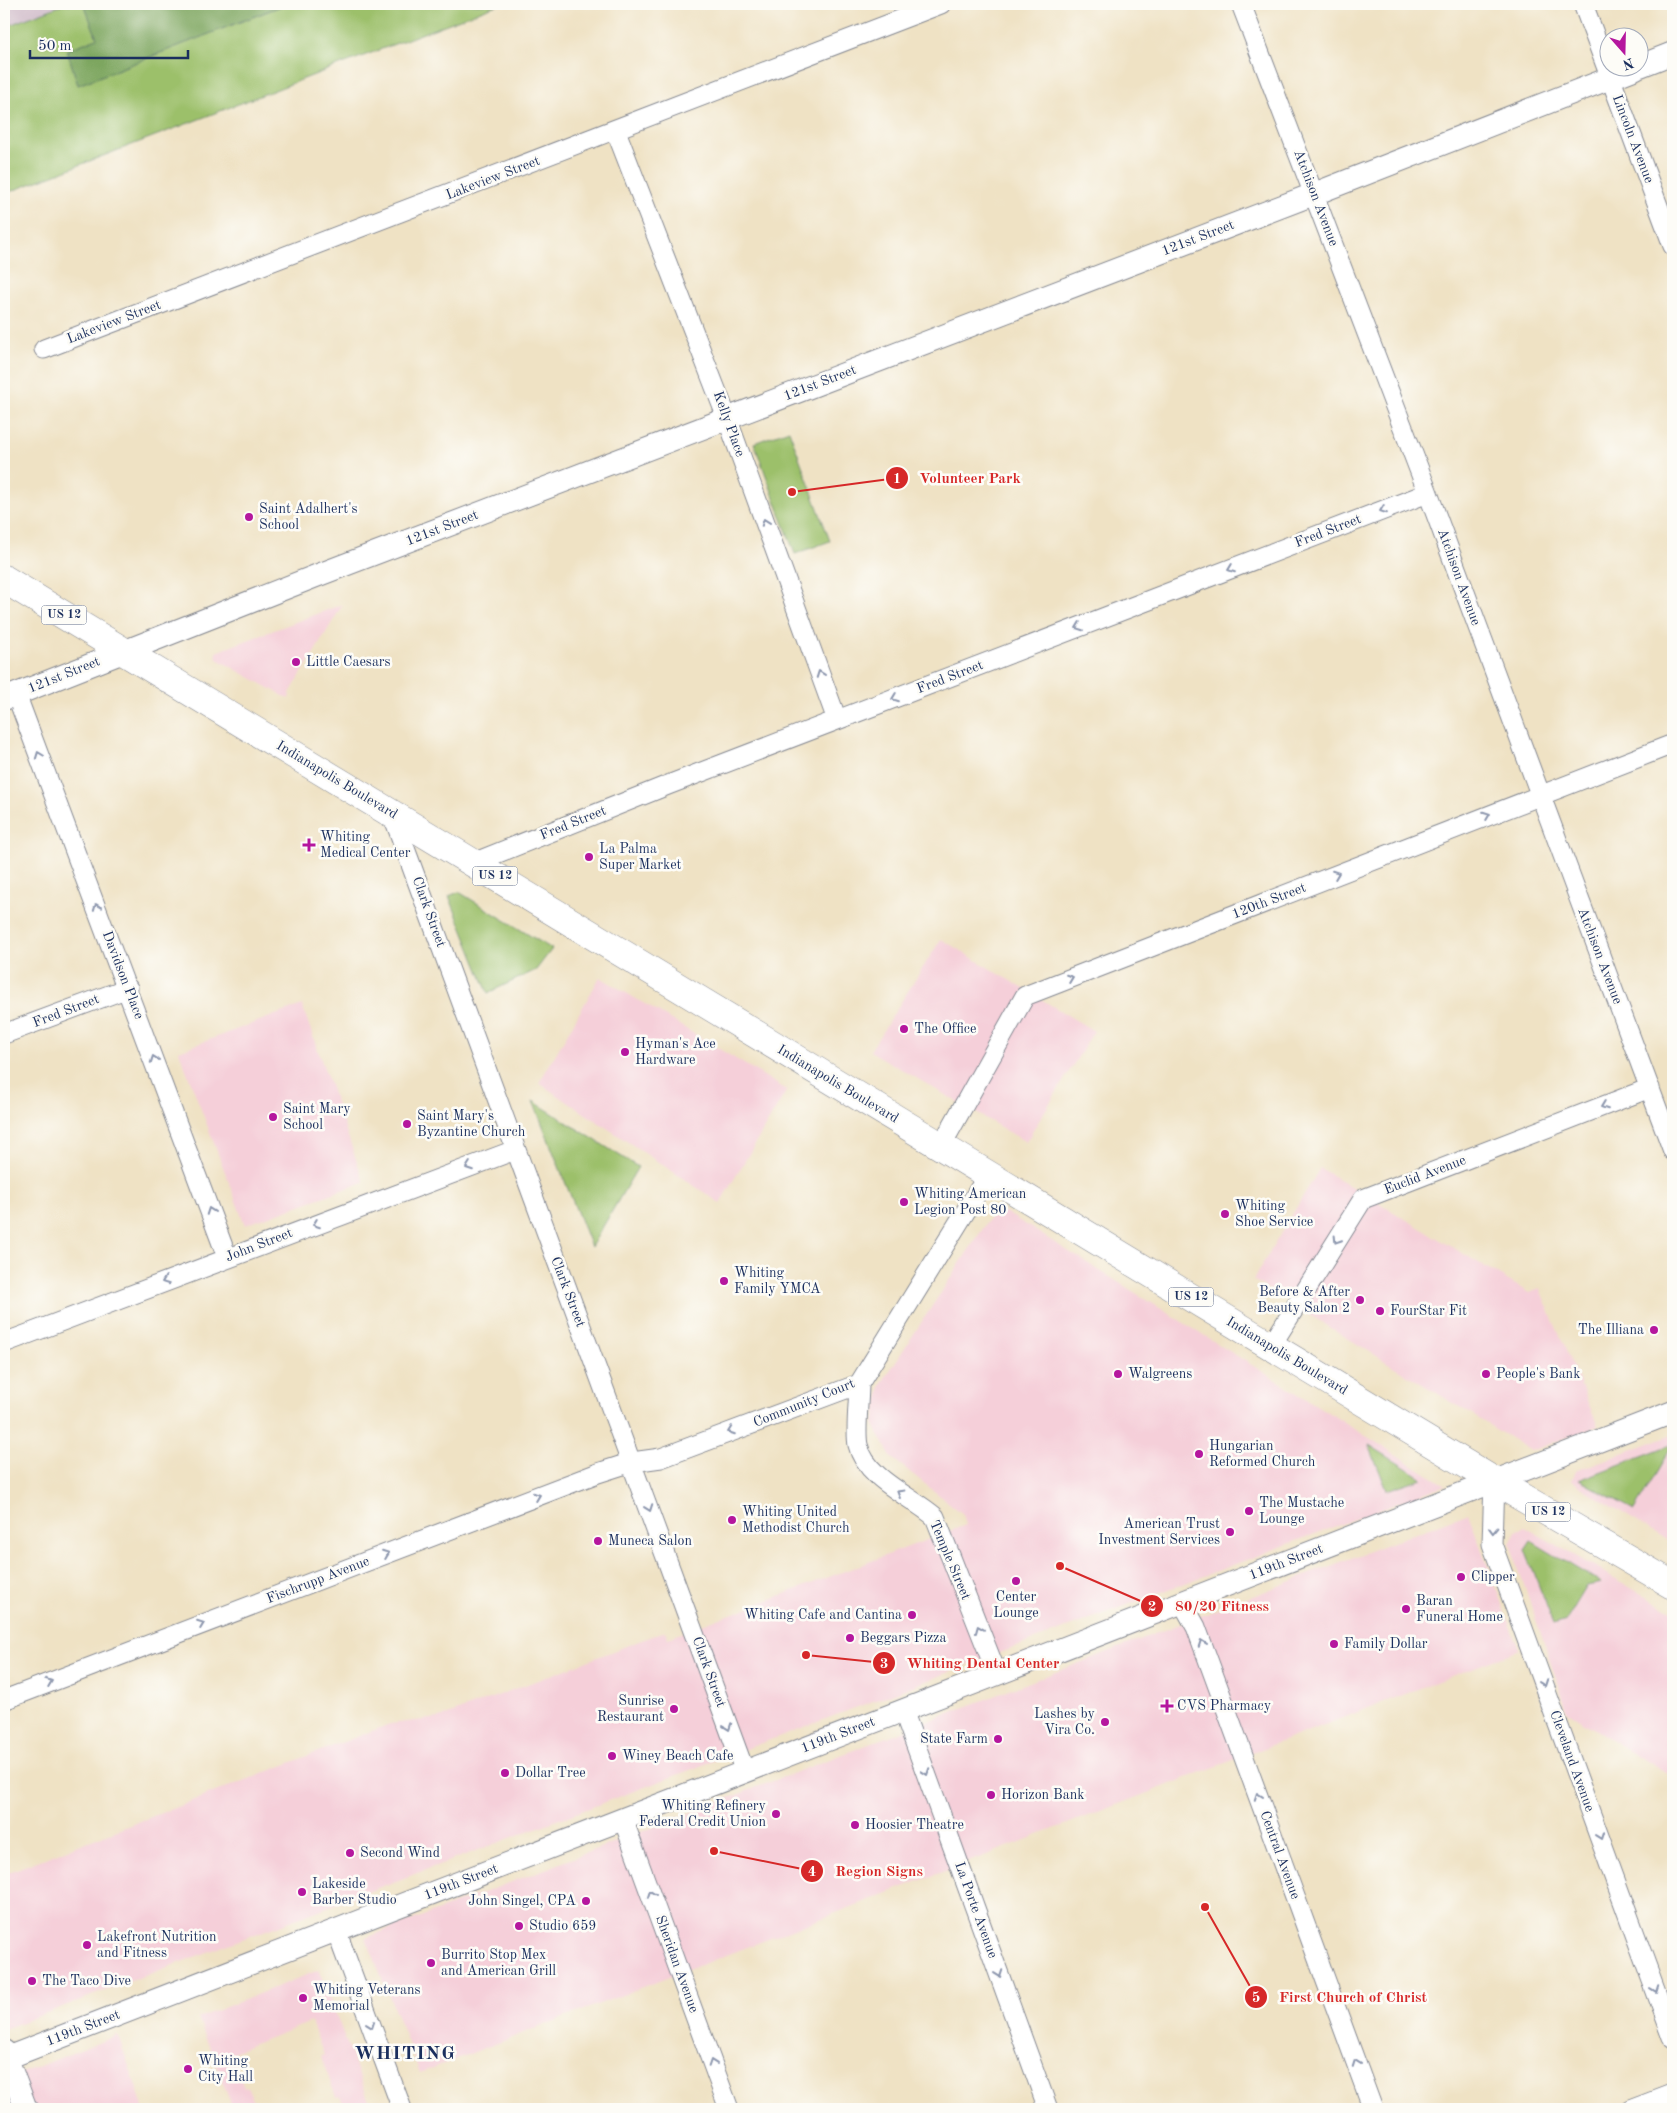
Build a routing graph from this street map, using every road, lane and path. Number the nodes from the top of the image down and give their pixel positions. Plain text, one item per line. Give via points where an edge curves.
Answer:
1 (941, 4) edge
2 (1241, 4) edge
3 (1583, 4) edge
4 (1600, 51) edge
5 (1673, 54) edge
6 (1650, 63) edge
7 (1610, 78) joint
8 (616, 131) junction
9 (1314, 194) junction
10 (1673, 246) edge
11 (44, 349) dead end
12 (727, 418) junction
13 (1428, 493) junction
14 (4, 579) edge
15 (124, 651) junction
16 (10, 697) edge
17 (837, 720) junction
18 (1673, 744) edge
19 (1539, 794) junction
20 (392, 814) junction
21 (473, 863) junction
22 (128, 988) junction
23 (4, 1034) edge
24 (1650, 1088) junction
25 (941, 1146) junction
26 (515, 1150) junction
27 (1673, 1151) edge
28 (988, 1175) junction
29 (227, 1257) junction
30 (4, 1343) edge
31 (1271, 1346) junction
32 (859, 1384) junction
33 (1673, 1412) edge
34 (632, 1462) junction
35 (1494, 1481) junction
36 (1673, 1585) edge
37 (1182, 1602) junction
38 (997, 1674) junction
39 (4, 1700) edge
40 (903, 1710) junction
41 (745, 1772) junction
42 (623, 1819) junction
43 (336, 1930) junction
44 (1673, 2038) edge
45 (5, 2056) edge
46 (1673, 2093) edge
47 (26, 2109) edge
48 (402, 2109) edge
49 (728, 2109) edge
50 (1048, 2109) edge
51 (1373, 2109) edge
52 (1631, 2109) edge

1 - 8 street, Lakeview Street
2 - 9 street, Atchison Avenue
3 - 4 street, Lincoln Avenue
5 - 6 street, 121st Street
7 - 9 street, 121st Street
7 - 10 street, Lincoln Avenue
8 - 11 street, Lakeview Street
8 - 12 street, Kelly Place
9 - 12 street, 121st Street
9 - 13 street, Atchison Avenue
12 - 15 street, 121st Street
17 -> 12 street, Kelly Place
13 -> 17 street, Fred Street
13 - 19 street, Atchison Avenue
14 - 15 main road, Indianapolis Boulevard / US 12
15 - 16 street, 121st Street
15 - 20 main road, Indianapolis Boulevard / US 12
22 -> 16 street, Davidson Place
17 - 21 street, Fred Street
18 - 19 street, 120th Street
19 - 24 street, Atchison Avenue
25 -> 19 street, 120th Street via 1025,996
20 - 21 main road, Indianapolis Boulevard / US 12
20 - 26 street, Clark Street
21 - 25 main road, Indianapolis Boulevard / US 12
22 - 23 street, Fred Street
29 -> 22 street, Davidson Place
24 - 27 street, Atchison Avenue
24 -> 31 street, Euclid Avenue via 1363,1199
25 - 28 main road, Indianapolis Boulevard / US 12
26 -> 29 street, John Street
26 - 34 street, Clark Street
28 - 31 main road, Indianapolis Boulevard / US 12
28 - 32 street, Community Court
29 -> 30 street, John Street
31 - 35 main road, Indianapolis Boulevard / US 12
32 -> 34 street, Community Court via 661,1458
38 -> 32 street, Temple Street via 935,1517 878,1476 858,1445
33 - 35 street, 119th Street
39 -> 34 street, Fischrupp Avenue
34 -> 41 street, Clark Street
35 - 36 main road, Indianapolis Boulevard / US 12
35 - 37 street, 119th Street
35 -> 44 street, Cleveland Avenue via 1492,1544
37 - 38 street, 119th Street
51 -> 37 street, Central Avenue via 1196,1627
38 - 40 street, 119th Street
40 - 41 street, 119th Street
40 -> 50 street, La Porte Avenue
41 - 42 street, 119th Street
42 - 43 street, 119th Street
49 -> 42 street, Sheridan Avenue
43 - 45 street, 119th Street
43 -> 48 street
45 - 47 street
46 - 52 street

